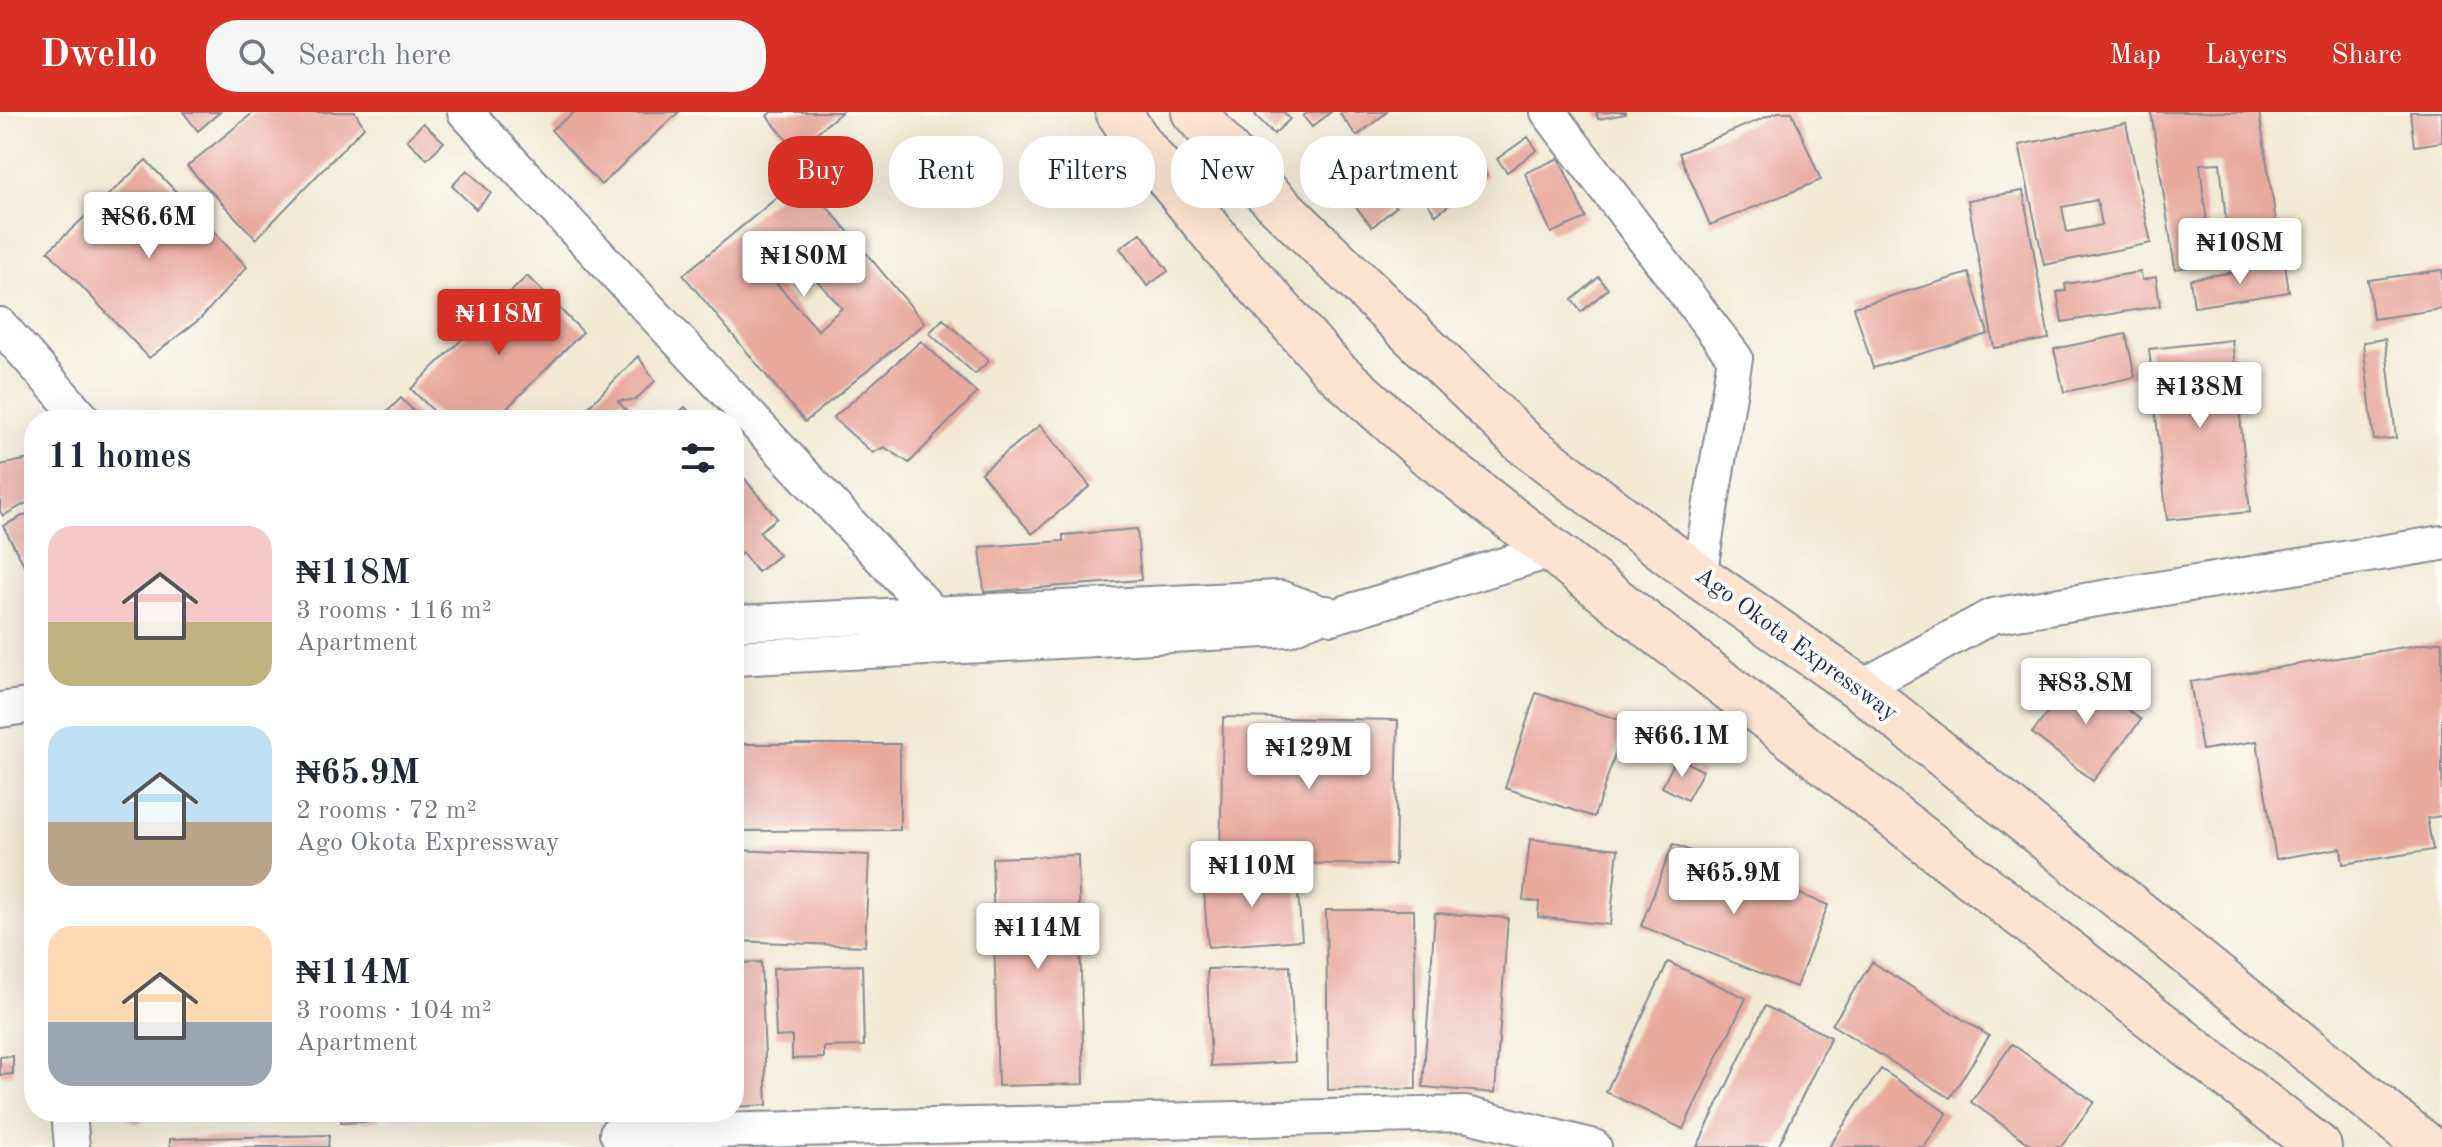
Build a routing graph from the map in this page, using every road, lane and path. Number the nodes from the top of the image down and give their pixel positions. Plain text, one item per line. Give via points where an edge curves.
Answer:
1 (465, 112) edge
2 (1118, 112) edge
3 (1194, 112) edge
4 (1548, 112) edge
5 (0, 325) edge
6 (75, 410) edge
7 (743, 410) edge
8 (744, 411) edge
9 (2442, 543) edge
10 (1553, 550) junction
11 (1699, 576) junction
12 (933, 613) junction
13 (1326, 613) junction
14 (744, 622) edge
15 (935, 646) junction
16 (744, 657) edge
17 (1860, 688) junction
18 (24, 706) edge
19 (0, 710) edge
20 (70, 1122) edge
21 (617, 1131) edge
22 (72, 1147) edge
23 (1594, 1147) edge
24 (2319, 1147) edge
25 (2428, 1147) edge

1 - 7 street
2 - 10 main road via 1223,246 1332,368 1428,454
3 - 11 main road, Ago Okota Expressway via 1247,174 1523,442
4 - 11 street via 1735,358
5 - 6 street
8 - 12 street
9 - 17 street via 1992,616
10 - 13 street via 1332,617
10 - 24 main road
11 - 17 main road, Ago Okota Expressway
12 - 13 street via 1280,598
12 - 14 street
12 - 15 street
13 - 15 street via 1287,629
15 - 16 street
17 - 25 main road, Ago Okota Expressway
18 - 19 street
20 - 22 street
21 - 23 street via 1465,1114

